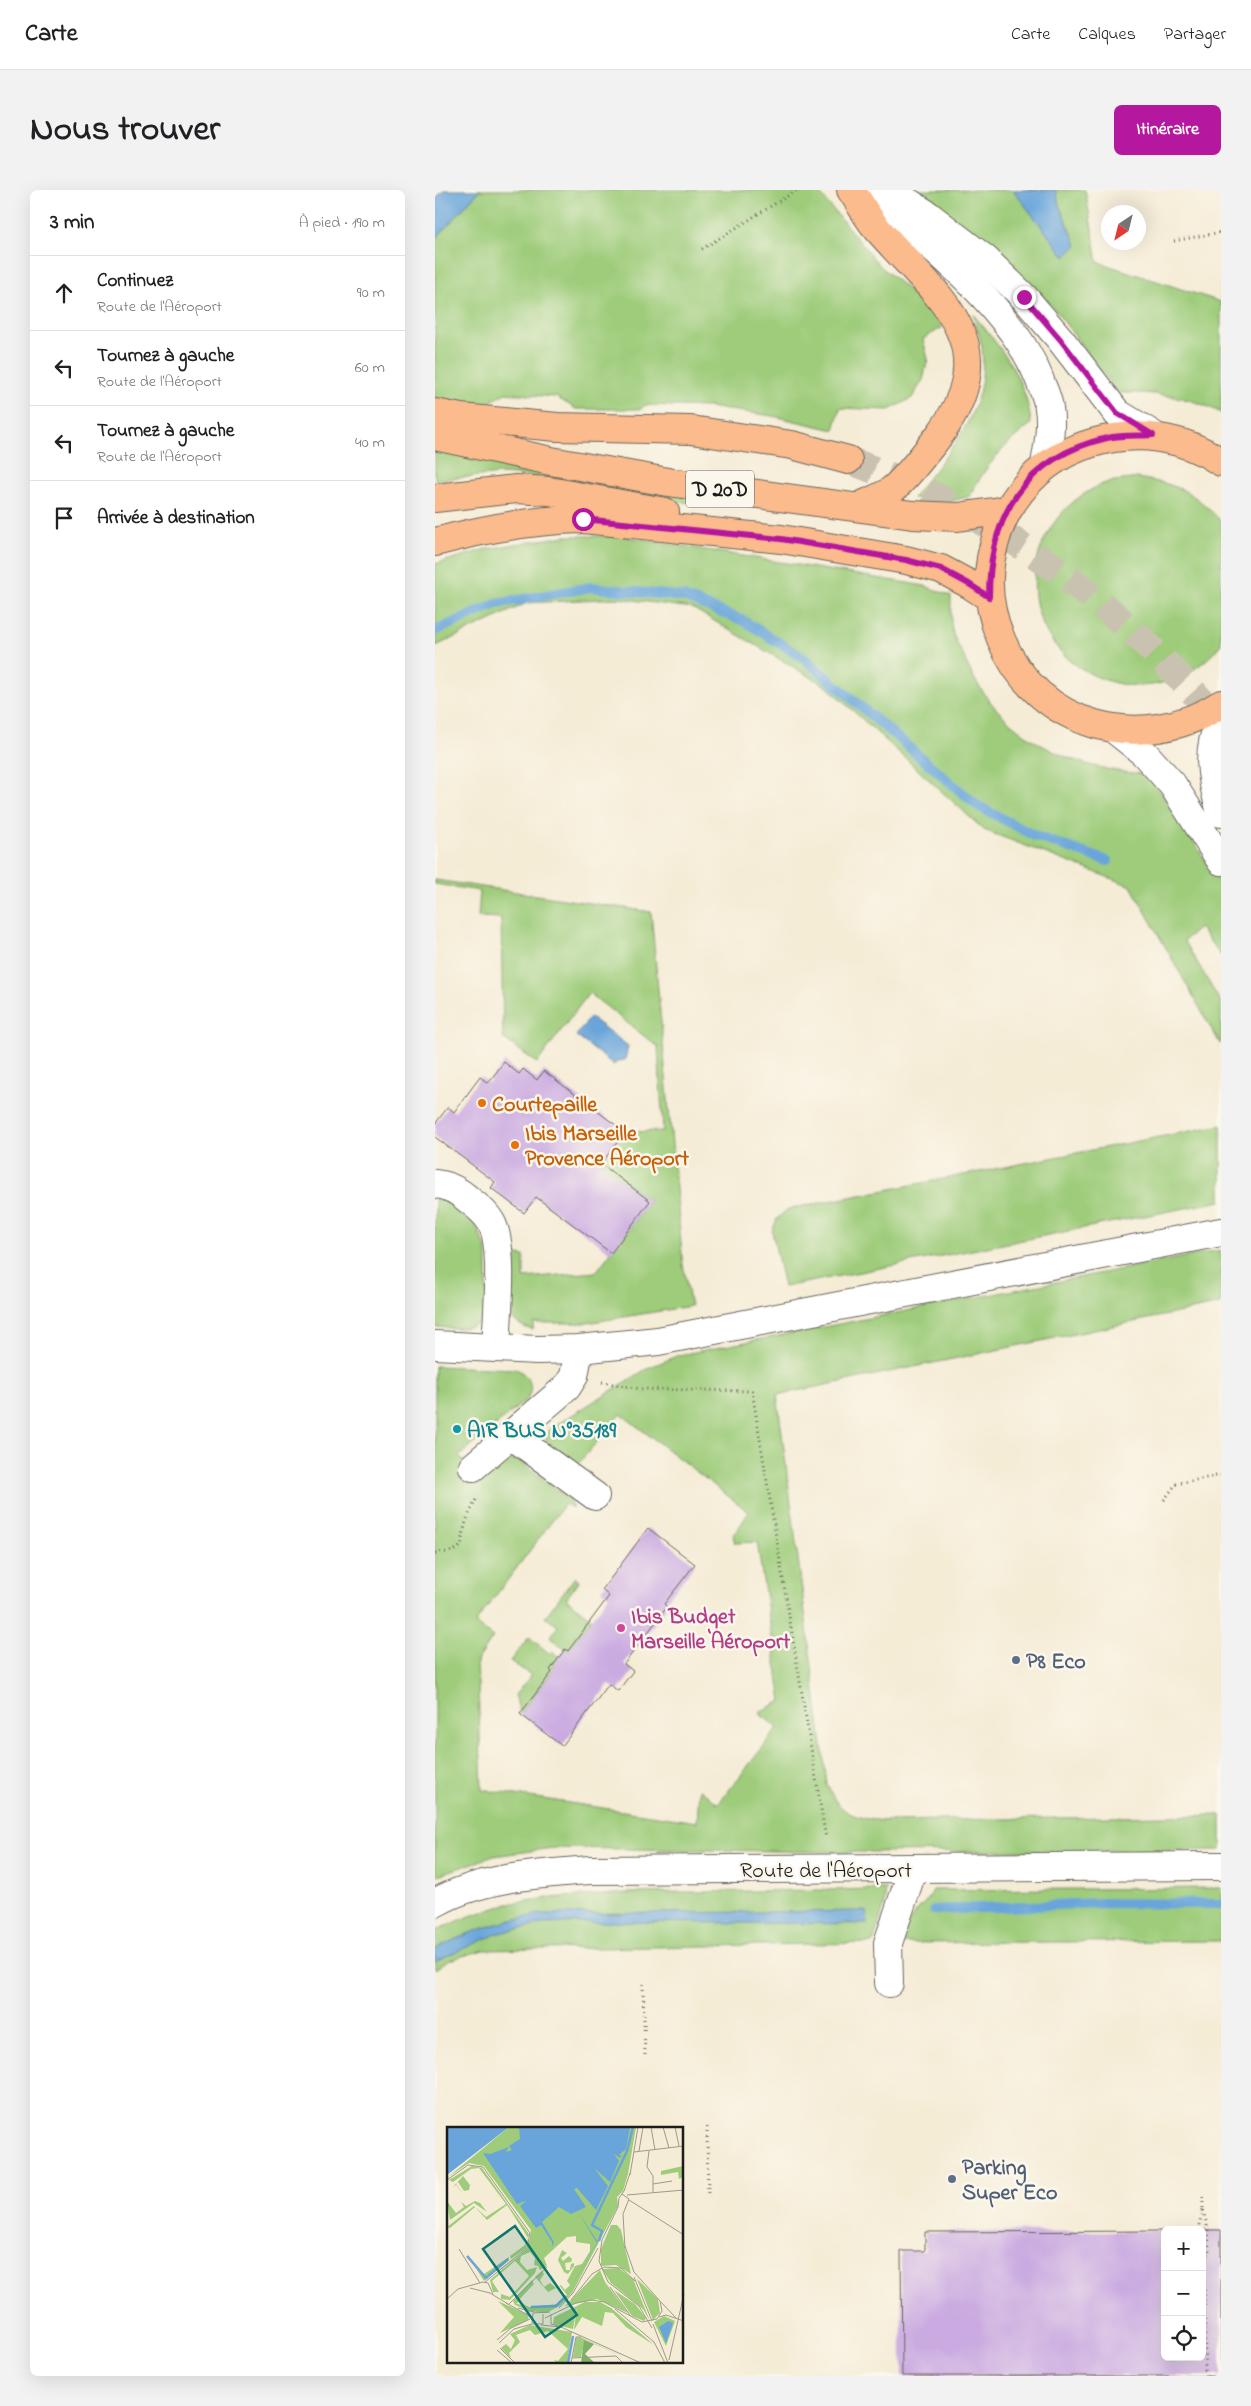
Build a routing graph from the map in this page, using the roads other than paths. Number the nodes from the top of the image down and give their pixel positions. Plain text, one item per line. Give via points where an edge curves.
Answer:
1 (851, 190) edge
2 (865, 190) edge
3 (889, 190) edge
4 (435, 414) edge
5 (1153, 435) junction
6 (435, 436) edge
7 (848, 460) tunnel mouth
8 (1221, 462) edge
9 (1045, 465) junction
10 (435, 498) edge
11 (858, 507) junction
12 (1007, 510) junction
13 (781, 539) junction
14 (435, 542) edge
15 (989, 597) junction
16 (1221, 704) edge
17 (1221, 716) edge
18 (1114, 729) junction
19 (1221, 814) edge
20 (1221, 861) edge
21 (435, 1184) edge
22 (1221, 1232) edge
23 (435, 1345) edge
24 (496, 1348) junction
25 (579, 1349) junction
26 (511, 1435) junction
27 (473, 1467) road end
28 (595, 1496) dead end
29 (1221, 1866) edge
30 (913, 1869) junction
31 (435, 1903) edge
32 (889, 1983) dead end

1 - 11 main road via 873,224 947,305 965,342 967,373 963,395 933,445 890,492
2 - 9 street via 925,240 990,303 1025,351 1049,407 1050,439
3 - 5 street via 985,259 1060,339 1117,413
4 - 7 main road via 557,427 691,430 792,446
5 - 8 main road via 1181,442
5 - 9 main road via 1109,438 1076,448
6 - 11 main road, D 20D via 669,482
9 - 12 main road
10 - 13 main road via 516,489 549,491 639,506
11 - 12 main road, D 20D via 958,517
12 - 15 main road via 995,539 989,571
13 - 14 main road, D 20D via 583,519 511,525
13 - 15 main road via 941,569
15 - 18 main road via 996,628 1008,656 1030,686 1059,709 1087,722
16 - 18 main road via 1173,726 1144,730
17 - 19 street via 1214,734 1210,770
18 - 20 street via 1144,753 1172,784
21 - 24 street via 461,1193 491,1221 497,1235
22 - 25 street via 658,1341
23 - 24 street
24 - 25 street
25 - 26 street via 574,1376 567,1387
26 - 27 street
26 - 28 street
29 - 30 street, Route de l'Aéroport
30 - 31 street, Route de l'Aéroport via 590,1870 535,1874 490,1882
30 - 32 street via 888,1943

